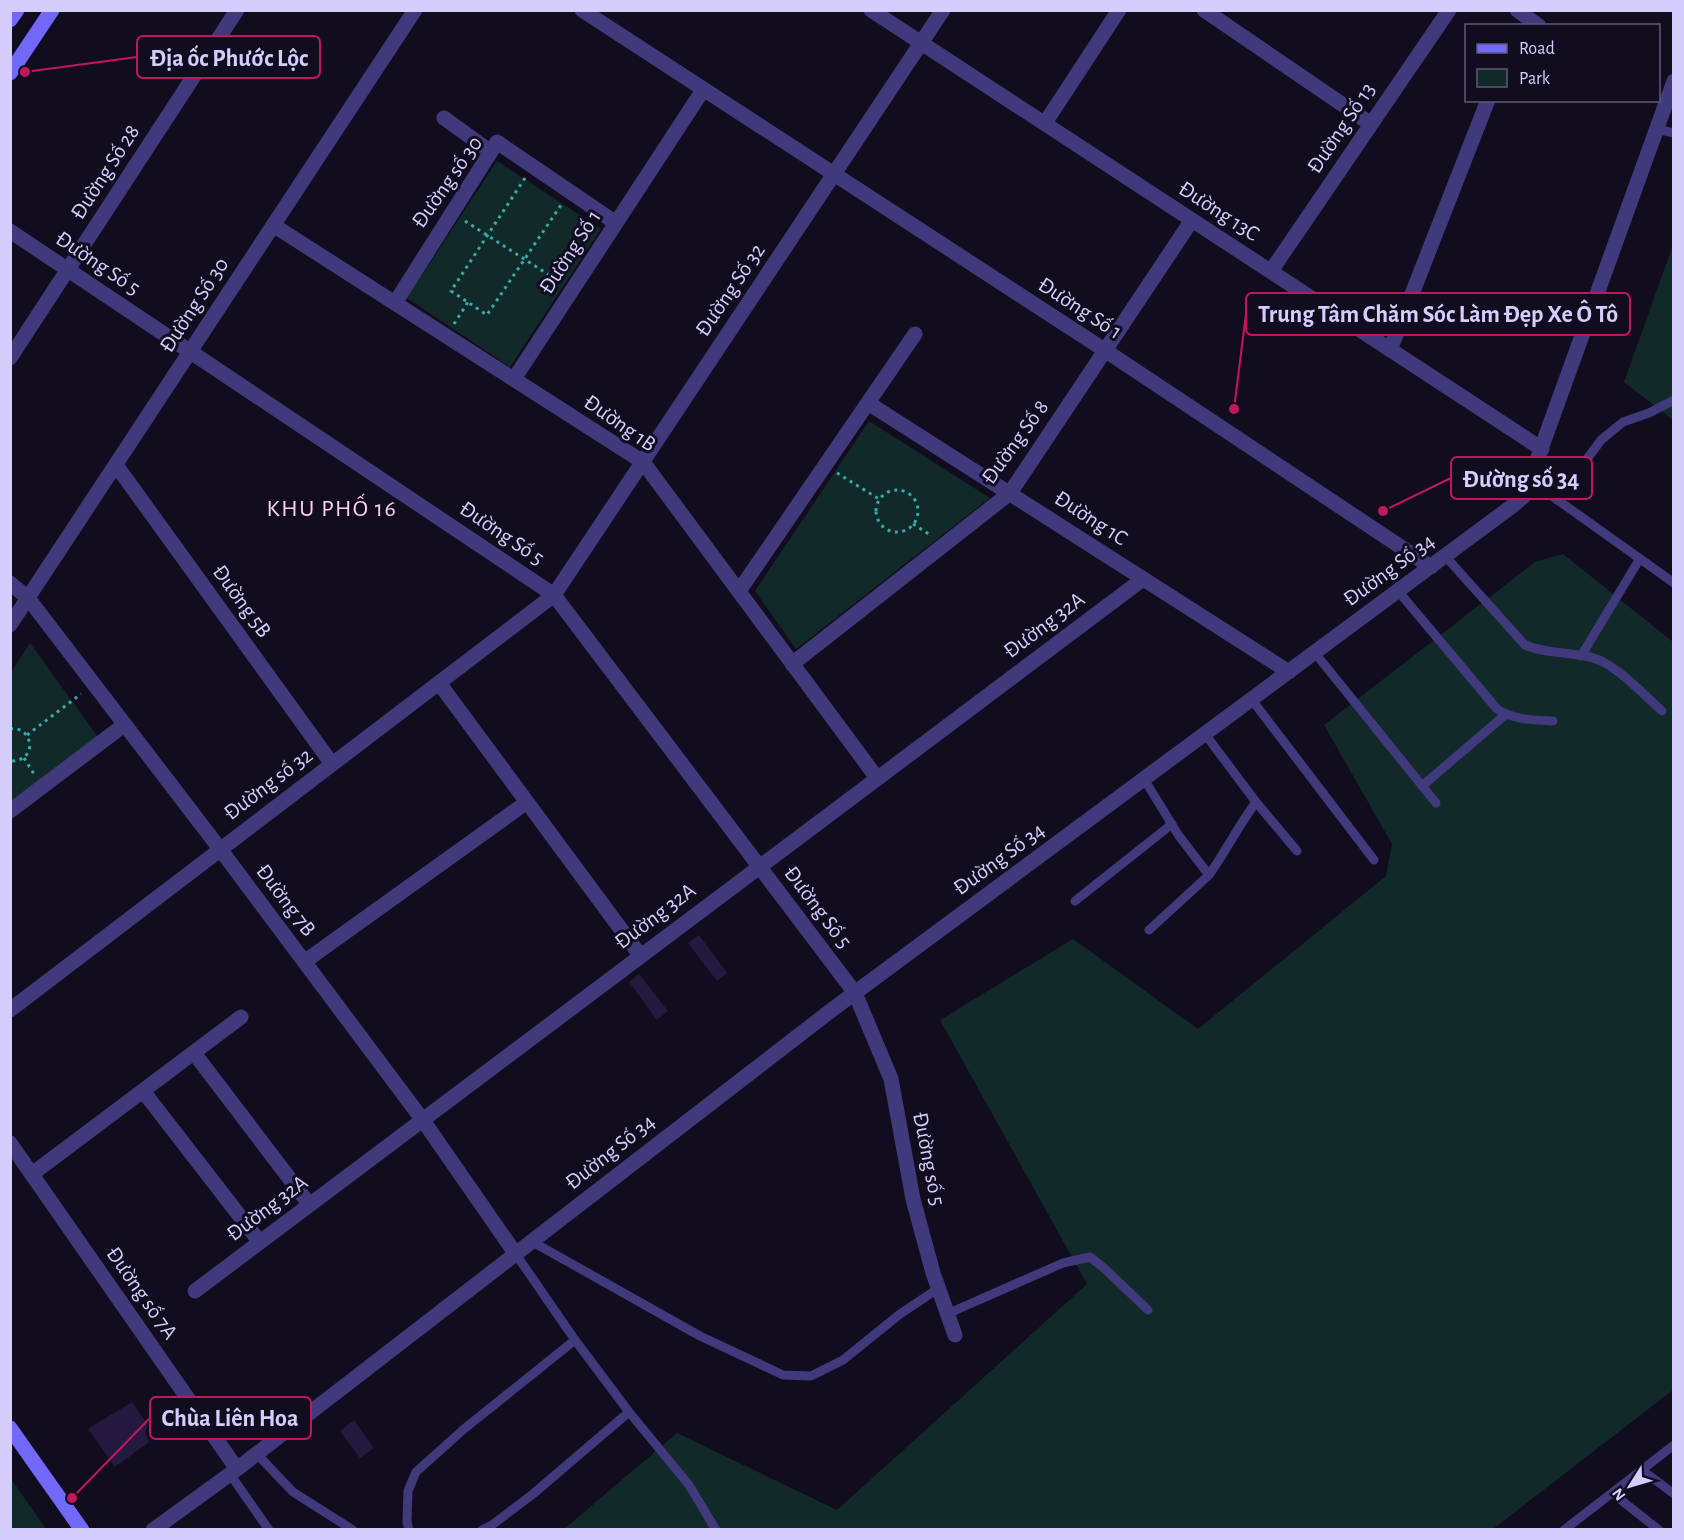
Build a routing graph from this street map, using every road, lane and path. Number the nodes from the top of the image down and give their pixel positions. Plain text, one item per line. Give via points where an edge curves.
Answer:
1 (17, 10) edge
2 (52, 10) edge
3 (237, 10) edge
4 (415, 10) edge
5 (582, 10) edge
6 (871, 10) edge
7 (944, 10) edge
8 (1119, 10) edge
9 (1204, 10) edge
10 (1449, 10) edge
11 (1518, 17) edge
12 (10, 20) edge
13 (1534, 24) edge
14 (922, 43) junction
15 (10, 73) edge
16 (1674, 81) edge
17 (703, 90) junction
18 (1487, 102) edge
19 (1659, 104) edge
20 (444, 118) dead end
21 (1045, 123) junction
22 (1371, 124) junction
23 (1656, 129) junction
24 (1674, 133) edge
25 (491, 152) junction
26 (534, 165) junction
27 (834, 175) junction
28 (570, 191) junction
29 (452, 213) junction
30 (1192, 220) junction
31 (616, 223) junction
32 (273, 225) junction
33 (10, 231) edge
34 (488, 236) junction
35 (524, 259) junction
36 (68, 270) junction
37 (1271, 271) junction
38 (572, 290) junction
39 (468, 302) junction
40 (395, 303) junction
41 (915, 334) dead end
42 (446, 336) junction
43 (1390, 350) junction
44 (190, 351) junction
45 (1106, 351) junction
46 (10, 358) edge
47 (514, 379) junction
48 (1674, 400) edge
49 (868, 403) junction
50 (1542, 449) junction
51 (643, 462) junction
52 (116, 465) junction
53 (825, 465) junction
54 (1531, 481) junction
55 (1010, 493) junction
56 (879, 500) junction
57 (1557, 500) junction
58 (1445, 556) junction
59 (1639, 560) junction
60 (1431, 567) junction
61 (1143, 579) junction
62 (10, 583) edge
63 (1674, 583) edge
64 (739, 591) junction
65 (1398, 591) junction
66 (554, 595) junction
67 (28, 598) junction
68 (10, 625) edge
69 (1315, 653) junction
70 (1581, 656) junction
71 (792, 664) junction
72 (1289, 672) junction
73 (439, 683) junction
74 (94, 684) junction
75 (1252, 700) junction
76 (1662, 711) dead end
77 (1505, 715) junction
78 (1553, 721) dead end
79 (124, 725) junction
80 (10, 729) edge
81 (1205, 734) junction
82 (27, 735) junction
83 (10, 761) edge
84 (333, 764) junction
85 (877, 778) junction
86 (1144, 779) junction
87 (1422, 786) junction
88 (527, 802) junction
89 (1256, 802) junction
90 (1436, 803) dead end
91 (10, 811) edge
92 (1172, 824) junction
93 (220, 849) junction
94 (1297, 850) dead end
95 (1374, 860) dead end
96 (759, 866) junction
97 (1209, 875) junction
98 (1075, 901) dead end
99 (1149, 930) dead end
100 (640, 956) junction
101 (304, 962) junction
102 (855, 993) junction
103 (10, 1010) edge
104 (241, 1017) dead end
105 (194, 1053) junction
106 (143, 1091) junction
107 (422, 1119) junction
108 (10, 1143) edge
109 (33, 1174) junction
110 (309, 1204) junction
111 (259, 1241) junction
112 (531, 1241) junction
113 (515, 1253) junction
114 (939, 1288) junction
115 (195, 1291) dead end
116 (1148, 1310) dead end
117 (947, 1314) junction
118 (955, 1335) dead end
119 (575, 1340) junction
120 (629, 1412) junction
121 (10, 1428) edge
122 (1674, 1445) edge
123 (257, 1454) junction
124 (1642, 1470) junction
125 (234, 1471) junction
126 (1612, 1492) junction
127 (1674, 1494) edge
128 (82, 1530) edge
129 (153, 1530) edge
130 (269, 1530) edge
131 (353, 1530) edge
132 (409, 1530) edge
133 (482, 1530) edge
134 (716, 1530) edge
135 (1564, 1530) edge
136 (1659, 1530) edge

1 - 12 main road
2 - 15 main road
3 - 36 street, Đường Số 28
4 - 32 street, Đường Số 30
5 - 17 street, Đường Số 1
6 - 14 street, Đường 13C
7 - 14 street, Đường Số 32
8 - 21 street
9 - 22 street
10 - 22 street, Đường Số 13
11 - 13 street
14 - 21 street, Đường 13C
14 - 27 street, Đường Số 32
16 - 19 street, Đường Số 34
17 - 27 street, Đường Số 1
17 - 31 street, Đường Số 1
18 - 43 street
19 - 23 street, Đường Số 34
20 - 25 street
21 - 30 street, Đường 13C
22 - 37 street, Đường Số 13
23 - 24 lane
23 - 50 street, Đường Số 34
25 - 26 street, Đường số 30 via 498,142
25 - 29 street, Đường số 30
26 - 28 street, Đường số 30
26 - 34 path
27 - 45 street, Đường Số 1
27 - 51 street, Đường Số 32
28 - 31 street, Đường số 30
28 - 35 path
29 - 34 path
29 - 40 street, Đường số 30
30 - 37 street, Đường 13C
30 - 45 street, Đường Số 8
31 - 38 street, Đường Số 1
32 - 40 street, Đường 1B
32 - 44 street, Đường Số 30
33 - 36 street, Đường Số 5
34 - 35 path
34 - 39 path via 451,291
35 - 38 path
35 - 39 path via 487,315
36 - 44 street, Đường Số 5
36 - 46 street, Đường Số 28
37 - 43 street, Đường 13C
38 - 47 street, Đường Số 1
39 - 42 path
40 - 42 street, Đường 1B
41 - 49 street
42 - 47 street, Đường 1B
43 - 50 street, Đường 13C
44 - 52 street, Đường Số 30
44 - 66 street, Đường Số 5
45 - 55 street, Đường Số 8
45 - 60 street, Đường Số 1
47 - 51 street, Đường 1B
48 - 57 lane via 1623,422 1601,440
49 - 53 street
49 - 55 street, Đường 1C
50 - 54 street, Đường Số 34
51 - 64 street, Đường 1B
51 - 66 street, Đường Số 32
52 - 67 street, Đường Số 30
52 - 84 street, Đường 5B
53 - 56 path
53 - 64 street
54 - 57 lane
54 - 58 street, Đường Số 34 via 1524,496
55 - 61 street, Đường 1C
55 - 71 street, Đường Số 8
56 - 56 path via 876,513 882,526 901,531 913,524 918,512 910,494 890,491
57 - 59 lane
58 - 60 street, Đường Số 34
58 - 70 lane via 1525,645
59 - 63 lane
59 - 70 lane
60 - 65 street, Đường Số 34
61 - 72 street, Đường 1C
61 - 85 street, Đường 32A
62 - 67 street, Đường 7B
64 - 71 street, Đường 1B
65 - 69 street, Đường Số 34
65 - 77 lane
66 - 73 street, Đường số 32
66 - 96 street, Đường Số 5
67 - 68 street, Đường Số 30
67 - 74 street, Đường 7B
69 - 72 street, Đường Số 34
69 - 87 lane
70 - 76 lane via 1603,661
71 - 85 street, Đường 1B
72 - 75 street, Đường Số 34
73 - 84 street, Đường số 32
73 - 88 street
74 - 79 street, Đường 7B
74 - 82 path
75 - 81 street, Đường Số 34
75 - 95 lane
77 - 78 lane
77 - 87 lane
79 - 91 street
79 - 93 street, Đường 7B
80 - 82 path
81 - 86 street, Đường Số 34
81 - 89 lane
82 - 83 path via 30,746 26,756
84 - 93 street, Đường số 32
85 - 96 street, Đường 32A
86 - 92 lane
86 - 102 street, Đường Số 34
87 - 90 lane
88 - 100 street
88 - 101 street
89 - 94 lane
89 - 97 lane
92 - 97 lane
92 - 98 lane
93 - 101 street, Đường 7B
93 - 103 street, Đường số 32
96 - 100 street, Đường 32A
96 - 102 street, Đường Số 5
97 - 99 lane
100 - 107 street, Đường 32A
101 - 107 street, Đường 7B
102 - 112 street, Đường Số 34
102 - 114 street, Đường số 5 via 891,1079 913,1199
104 - 105 street
105 - 106 street
105 - 110 street
106 - 109 street
106 - 111 street
107 - 110 street, Đường 32A
107 - 113 street, Đường 7B
108 - 109 street, Đường số 7A
109 - 125 street, Đường số 7A
110 - 111 street, Đường 32A
111 - 115 street, Đường 32A
112 - 113 street, Đường Số 34
112 - 114 lane via 699,1336 783,1375 811,1376 843,1360
113 - 119 lane
113 - 123 street, Đường Số 34
114 - 117 street, Đường số 5
116 - 117 lane via 1090,1257 1063,1263
117 - 118 street, Đường số 5
119 - 120 lane
119 - 132 lane via 416,1472 408,1491
120 - 133 lane via 533,1494
120 - 134 lane via 689,1485
121 - 128 main road
122 - 124 lane
123 - 125 street, Đường Số 34
123 - 131 lane via 293,1492
124 - 126 lane
124 - 127 lane
125 - 129 street, Đường Số 34
125 - 130 lane
126 - 135 lane
126 - 136 lane

